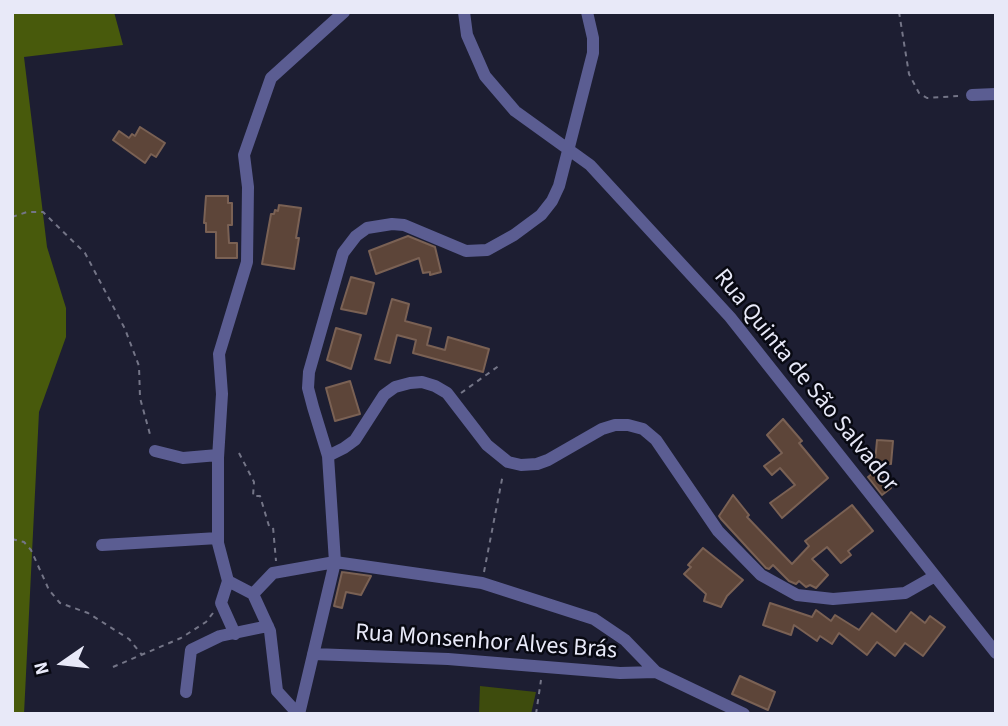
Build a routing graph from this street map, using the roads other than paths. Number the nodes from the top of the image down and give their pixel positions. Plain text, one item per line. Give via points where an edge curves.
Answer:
1 (344, 12) edge
2 (464, 12) edge
3 (587, 12) edge
4 (996, 94) edge
5 (972, 95) road end
6 (568, 150) junction
7 (155, 451) road end
8 (218, 456) junction
9 (328, 456) junction
10 (218, 538) junction
11 (102, 545) dead end
12 (335, 562) junction
13 (935, 576) junction
14 (228, 581) junction
15 (253, 594) junction
16 (268, 626) junction
17 (235, 634) junction
18 (996, 653) edge
19 (313, 654) junction
20 (656, 672) junction
21 (186, 692) dead end
22 (299, 714) edge
23 (744, 714) edge

1 - 8 street via 271,78 244,155 247,262 219,354
2 - 6 street, Rua Quinta de São Salvador via 467,35 485,76 515,111
3 - 6 street via 593,53
4 - 5 street
6 - 9 street via 559,186 547,208 487,250 466,251 404,225 367,228 356,236 343,253 309,372 308,388
6 - 13 street, Rua Quinta de São Salvador via 590,165 730,317
7 - 8 street via 183,458
8 - 10 street
9 - 12 street
9 - 13 street via 355,440 384,395 395,387 422,382 447,393 487,445 508,462 520,465 548,460 615,425 643,429 656,440 718,531 761,575 797,595 833,599 905,593
10 - 11 street
10 - 14 street
12 - 15 street via 273,573
12 - 19 street
12 - 20 street via 482,583 561,607 594,619 625,640
13 - 18 street, Rua Quinta de São Salvador
14 - 15 street
14 - 17 street via 221,603
15 - 16 street
16 - 17 street
16 - 22 street via 277,691
17 - 21 street via 191,650
19 - 20 street, Rua Monsenhor Alves Brás
19 - 22 street
20 - 23 street

